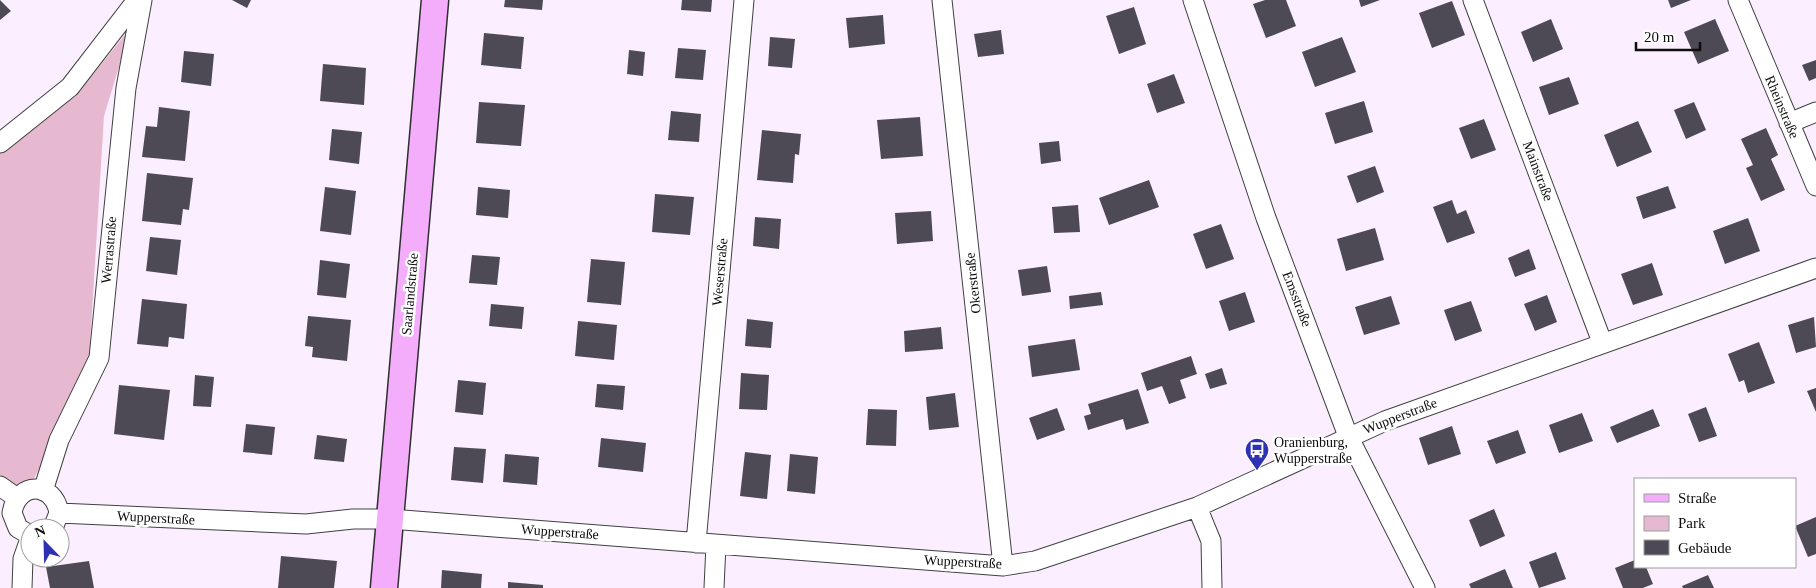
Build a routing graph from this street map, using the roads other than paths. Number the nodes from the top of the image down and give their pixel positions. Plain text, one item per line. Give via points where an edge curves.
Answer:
1 (137, 0) edge
2 (142, 0) edge
3 (435, 0) edge
4 (744, 0) edge
5 (942, 0) edge
6 (1193, 0) edge
7 (1473, 0) edge
8 (1738, 0) edge
9 (1816, 112) edge
10 (1789, 123) junction
11 (0, 143) edge
12 (1816, 186) edge
13 (1816, 268) edge
14 (1602, 342) junction
15 (1348, 436) junction
16 (0, 486) edge
17 (43, 491) junction
18 (17, 498) junction
19 (1197, 507) junction
20 (56, 518) edge
21 (390, 519) junction
22 (70, 520) edge
23 (7, 523) edge
24 (20, 530) edge
25 (696, 543) junction
26 (716, 545) junction
27 (1002, 566) junction
28 (23, 568) edge
29 (22, 588) edge
30 (384, 588) edge
31 (714, 588) edge
32 (1212, 588) edge
33 (1425, 588) edge

1 - 11 street via 70,87
2 - 17 street, Werrastraße via 125,97 99,358 59,440
3 - 21 street, Saarlandstraße
4 - 25 street, Weserstraße
5 - 27 street, Okerstraße
6 - 15 street, Emsstraße via 1266,218
7 - 14 street, Mainstraße
8 - 10 street, Rheinstraße
9 - 10 street
10 - 12 street, Rheinstraße
13 - 14 street, Wupperstraße
14 - 15 street, Wupperstraße
15 - 19 street, Wupperstraße
15 - 33 street, Emsstraße
16 - 18 street
17 - 18 street via 28,490
17 - 20 street via 53,497
18 - 23 street
19 - 27 street, Wupperstraße via 1035,561
19 - 32 street via 1211,541
21 - 22 street, Wupperstraße via 306,524
21 - 25 street, Wupperstraße
21 - 30 street, Saarlandstraße
23 - 24 street
25 - 26 street, Wupperstraße
26 - 27 street, Wupperstraße
26 - 31 street
28 - 29 street

